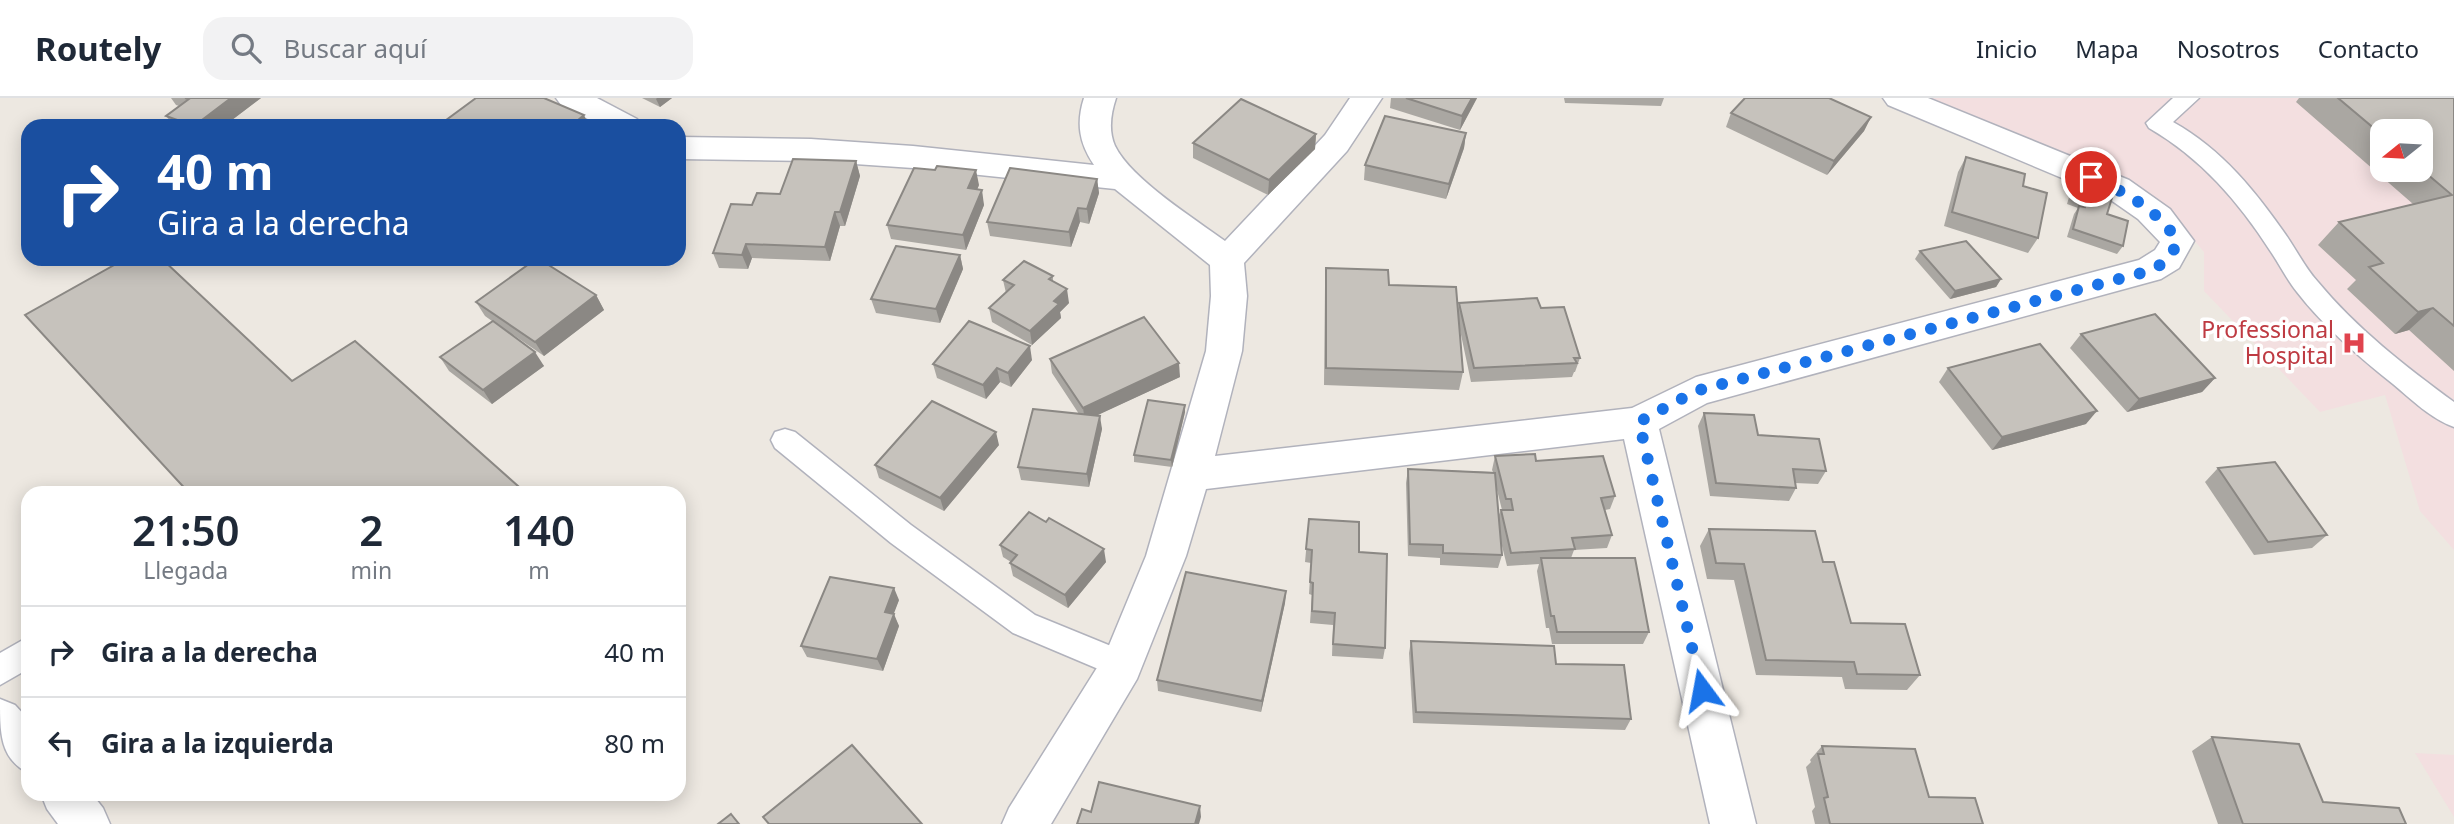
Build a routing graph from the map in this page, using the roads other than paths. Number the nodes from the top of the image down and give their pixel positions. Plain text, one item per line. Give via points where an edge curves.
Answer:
1 (572, 98) edge
2 (1100, 98) edge
3 (1366, 98) edge
4 (1899, 98) edge
5 (2188, 98) edge
6 (612, 119) edge
7 (686, 148) edge
8 (1124, 180) junction
9 (1227, 260) junction
10 (2454, 416) edge
11 (1639, 422) junction
12 (785, 440) dead end
13 (1191, 475) junction
14 (21, 656) edge
15 (1122, 665) junction
16 (0, 671) edge
17 (0, 719) edge
18 (21, 744) edge
19 (69, 801) edge
20 (87, 824) edge
21 (1025, 824) edge
22 (1733, 824) edge

1 - 6 street
2 - 8 street via 1094,114 1096,137
3 - 9 street via 1336,143
4 - 11 street via 2117,188 2171,231 2177,241 2173,254 2149,271 1696,391
5 - 10 lane via 2158,123 2184,136 2222,171 2312,293 2371,350
7 - 8 street via 913,157
8 - 9 street
9 - 13 street via 1224,351
11 - 13 street
11 - 22 street
12 - 15 lane via 901,534 1024,624
13 - 15 street via 1167,556
14 - 16 lane
15 - 21 street
17 - 18 street
19 - 20 street

